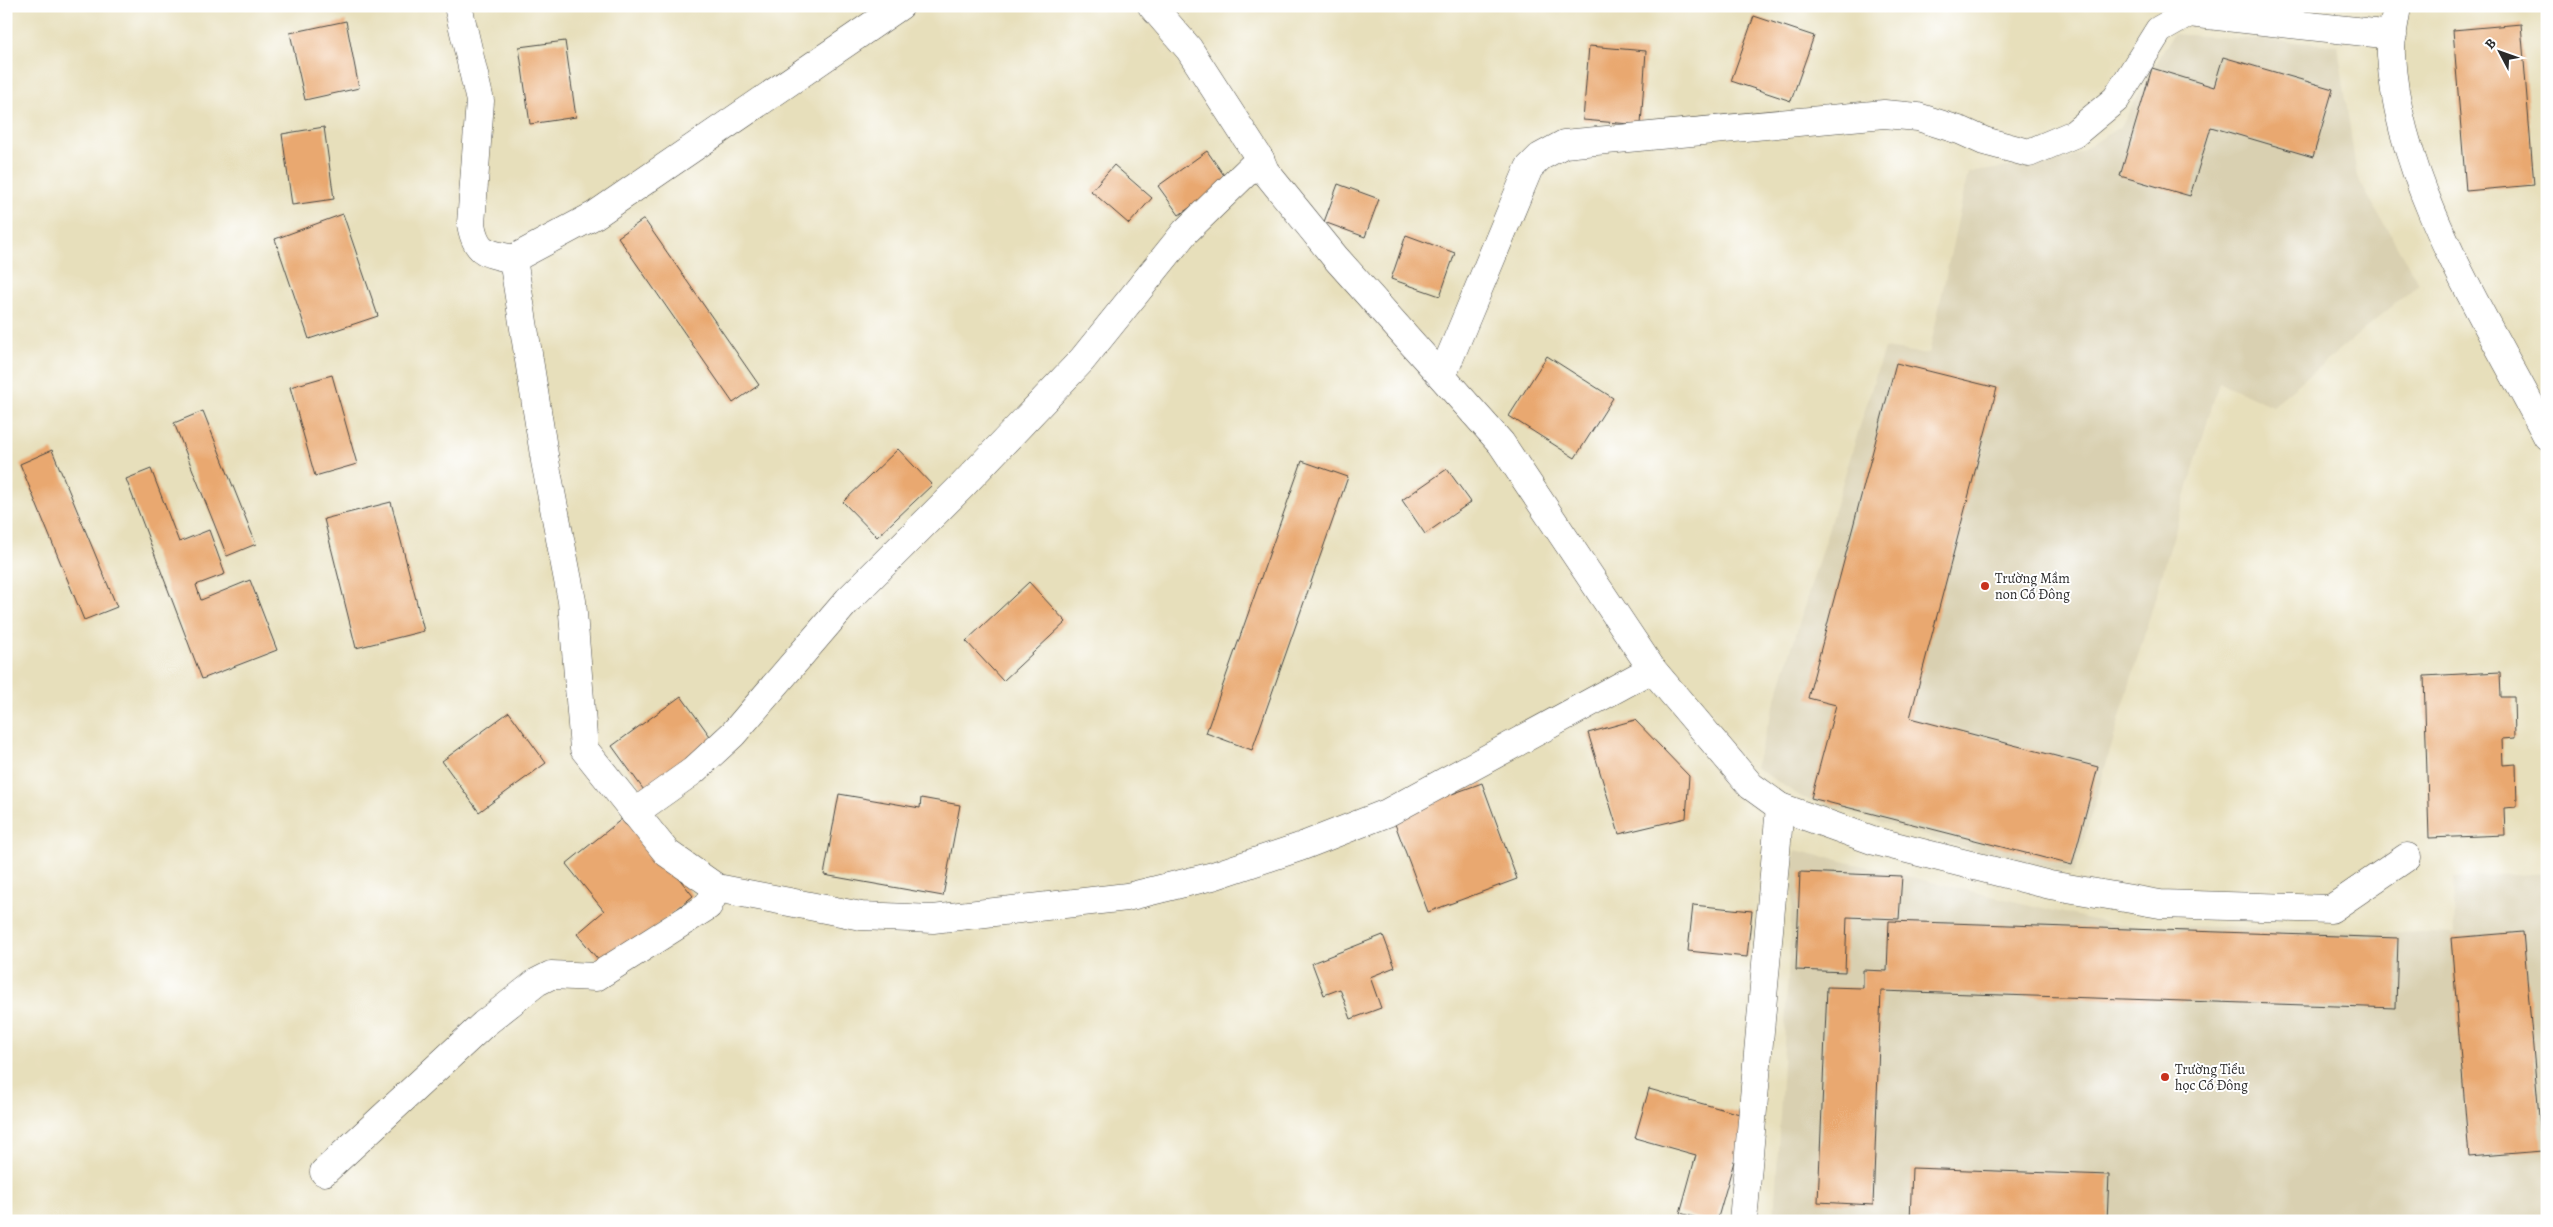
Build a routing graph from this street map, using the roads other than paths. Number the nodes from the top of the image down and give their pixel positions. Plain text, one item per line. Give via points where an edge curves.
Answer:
1 (458, 6) edge
2 (900, 6) edge
3 (1152, 6) edge
4 (2397, 6) edge
5 (2393, 35) junction
6 (1260, 159) junction
7 (513, 259) junction
8 (1442, 376) junction
9 (2547, 436) edge
10 (1652, 669) junction
11 (1780, 807) junction
12 (634, 813) junction
13 (2406, 857) dead end
14 (717, 888) junction
15 (324, 1172) dead end
16 (1743, 1221) edge

1 - 7 street via 480,100 471,224 473,238 476,246 486,252
2 - 7 street via 595,214
3 - 6 street via 1190,49
4 - 5 street
5 - 8 street via 2189,13 2159,30 2116,99 2074,134 2029,153 1918,117 1884,114 1564,144 1540,157 1529,168
5 - 9 street via 2391,54 2401,123 2417,173 2455,264
6 - 8 street via 1265,171 1335,257
6 - 12 street via 1185,232 1082,360 848,600 733,734 693,771
7 - 12 street via 545,461 572,601 584,749
8 - 10 street via 1501,443
10 - 11 street via 1751,786
10 - 14 street via 1387,813 1231,870 1127,897 933,918 861,916
11 - 13 street via 1875,841 2050,885 2160,904 2332,908
11 - 16 street
12 - 14 street via 667,853
14 - 15 street via 708,906 596,977 551,974 537,982 484,1024

